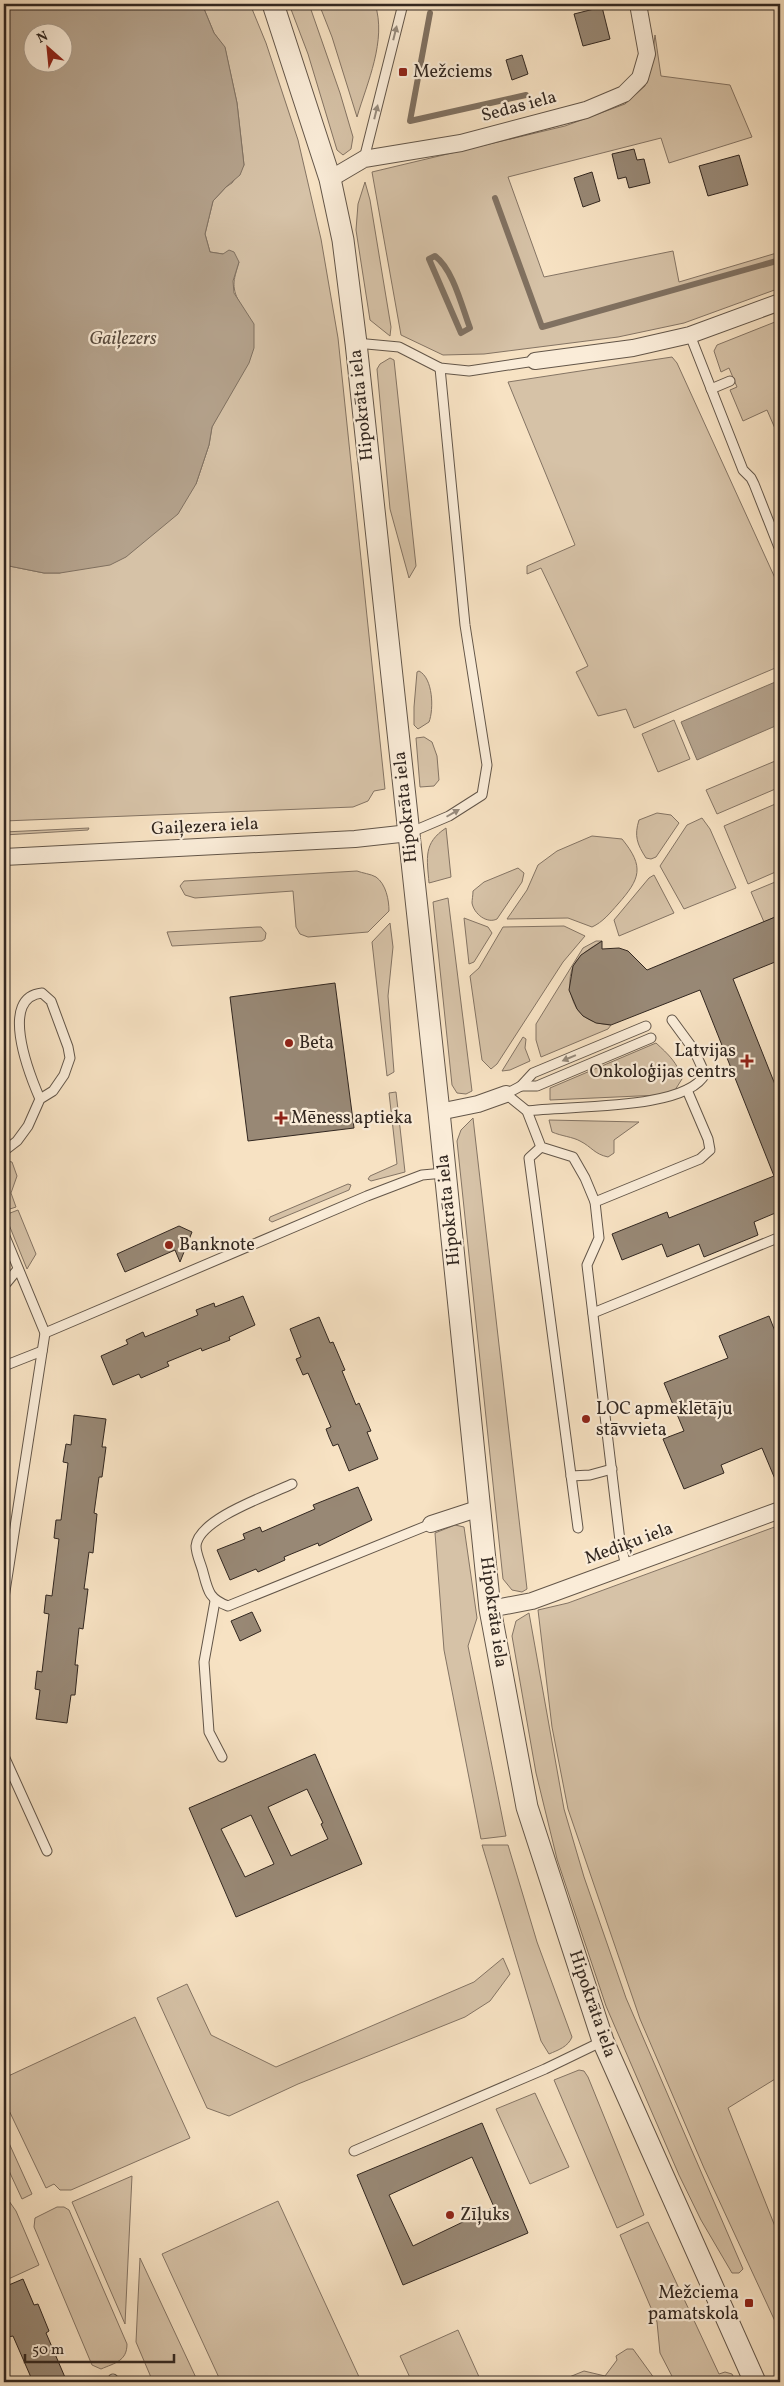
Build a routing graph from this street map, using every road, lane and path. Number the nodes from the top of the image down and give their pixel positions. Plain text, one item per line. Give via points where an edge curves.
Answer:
1 (273, 4) edge
2 (396, 4) edge
3 (638, 4) edge
4 (402, 8) edge
5 (364, 159) junction
6 (330, 179) junction
7 (780, 302) edge
8 (690, 335) junction
9 (356, 343) junction
10 (535, 361) joint
11 (440, 368) junction
12 (730, 382) dead end
13 (711, 389) junction
14 (780, 550) edge
15 (408, 833) junction
16 (4, 857) edge
17 (672, 1020) dead end
18 (646, 1026) dead end
19 (651, 1038) dead end
20 (520, 1086) junction
21 (686, 1090) junction
22 (506, 1094) junction
23 (40, 1099) junction
24 (527, 1111) junction
25 (439, 1112) junction
26 (541, 1147) junction
27 (4, 1151) edge
28 (444, 1173) junction
29 (595, 1202) junction
30 (4, 1234) edge
31 (780, 1237) edge
32 (18, 1269) junction
33 (4, 1286) edge
34 (594, 1313) junction
35 (46, 1333) junction
36 (42, 1351) junction
37 (4, 1366) edge
38 (612, 1469) junction
39 (571, 1476) junction
40 (292, 1484) dead end
41 (480, 1508) junction
42 (780, 1510) edge
43 (431, 1524) joint
44 (578, 1528) dead end
45 (626, 1566) junction
46 (4, 1598) edge
47 (216, 1601) junction
48 (490, 1609) junction
49 (4, 1756) edge
50 (222, 1758) dead end
51 (47, 1851) dead end
52 (603, 2041) junction
53 (354, 2151) dead end
54 (755, 2382) edge

1 - 6 street, Hipokrāta iela
2 - 4 lane
3 - 5 street, Sedas iela via 647,54 640,78 624,94 586,110 461,144
5 -> 4 lane
5 - 6 street, Sedas iela
6 - 9 street, Hipokrāta iela via 343,240
7 - 8 street
8 - 10 street via 633,348
8 - 13 lane
9 - 11 lane via 399,347
9 - 15 street, Hipokrāta iela
10 - 11 lane via 469,371
15 -> 11 lane via 449,816 482,795 487,765 466,625
12 - 13 lane
13 - 14 lane via 742,470 751,478
15 - 16 street, Gaiļezera iela via 355,839
15 - 25 street, Hipokrāta iela
17 - 21 lane via 694,1050 705,1074 701,1081
18 -> 20 lane via 533,1073
19 - 20 lane via 537,1086
20 - 22 lane
21 - 24 lane via 645,1102
21 - 29 lane via 710,1150 700,1159
22 - 24 lane
22 - 25 street
23 - 23 lane via 11,1031 11,1012 20,1000 42,993 50,1001 70,1058 64,1075 53,1090
23 - 27 lane via 28,1126
24 - 26 lane
25 - 28 street, Hipokrāta iela
26 - 29 lane via 573,1158
26 - 39 lane via 529,1158
28 - 35 lane via 422,1175 367,1196
28 - 41 street, Hipokrāta iela
29 - 34 lane via 598,1238 587,1265
30 - 32 lane
31 - 34 lane
32 - 33 lane
32 - 35 lane
34 - 38 lane
35 - 36 lane
36 - 37 lane
36 - 46 lane
38 - 39 lane via 590,1476
38 - 45 lane
39 - 44 lane
40 - 47 lane via 214,1520 200,1532 196,1547 207,1589
41 - 43 street
41 - 48 street, Hipokrāta iela
42 - 45 street, Mediķu iela
43 - 47 lane via 228,1606
45 - 48 street, Mediķu iela via 532,1601
47 - 50 lane via 204,1662 209,1732
48 - 52 street, Hipokrāta iela via 527,1807
49 - 51 lane
52 - 53 lane
52 - 54 street, Hipokrāta iela

